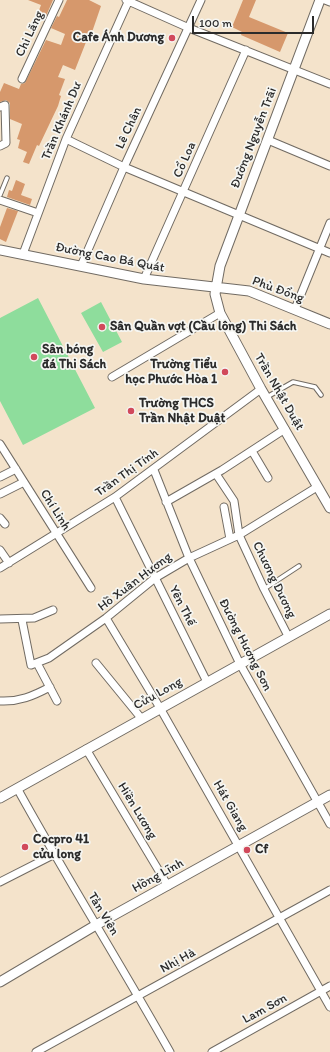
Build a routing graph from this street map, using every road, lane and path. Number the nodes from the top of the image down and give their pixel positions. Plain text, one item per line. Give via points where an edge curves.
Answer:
1 (59, 0) edge
2 (128, 0) edge
3 (201, 0) edge
4 (320, 0) edge
5 (325, 0) edge
6 (330, 2) edge
7 (189, 28) junction
8 (246, 50) junction
9 (294, 69) junction
10 (22, 79) dead end
11 (330, 84) edge
12 (0, 107) edge
13 (66, 139) junction
14 (268, 140) junction
15 (0, 146) edge
16 (330, 166) edge
17 (124, 167) junction
18 (6, 178) dead end
19 (184, 192) junction
20 (0, 195) edge
21 (0, 200) edge
22 (38, 213) junction
23 (239, 216) junction
24 (330, 223) edge
25 (320, 249) junction
26 (0, 250) edge
27 (330, 253) edge
28 (23, 254) junction
29 (81, 266) junction
30 (144, 279) junction
31 (215, 287) junction
32 (295, 309) junction
33 (220, 313) junction
34 (330, 324) edge
35 (112, 377) dead end
36 (261, 390) junction
37 (321, 395) dead end
38 (266, 398) junction
39 (286, 429) junction
40 (0, 444) edge
41 (252, 451) junction
42 (16, 469) junction
43 (154, 470) junction
44 (216, 474) junction
45 (0, 477) edge
46 (268, 478) dead end
47 (24, 482) junction
48 (317, 487) junction
49 (0, 494) edge
50 (115, 497) junction
51 (166, 502) junction
52 (224, 507) dead end
53 (330, 508) edge
54 (56, 534) junction
55 (239, 535) junction
56 (230, 539) junction
57 (0, 550) edge
58 (188, 558) junction
59 (9, 563) junction
60 (299, 566) dead end
61 (0, 568) edge
62 (155, 578) junction
63 (91, 588) dead end
64 (264, 589) junction
65 (53, 610) dead end
66 (330, 614) edge
67 (106, 618) junction
68 (0, 619) edge
69 (22, 620) junction
70 (288, 636) junction
71 (37, 663) junction
72 (96, 663) dead end
73 (240, 664) junction
74 (207, 682) junction
75 (50, 688) junction
76 (0, 701) edge
77 (56, 701) dead end
78 (160, 708) junction
79 (141, 718) junction
80 (86, 749) junction
81 (17, 788) junction
82 (330, 795) edge
83 (0, 798) edge
84 (318, 802) junction
85 (330, 824) edge
86 (239, 846) junction
87 (53, 855) junction
88 (0, 882) edge
89 (168, 886) junction
90 (330, 890) edge
91 (280, 918) junction
92 (96, 925) junction
93 (0, 982) edge
94 (330, 986) edge
95 (321, 991) junction
96 (139, 996) junction
97 (330, 1007) edge
98 (36, 1052) edge
99 (170, 1052) edge
100 (212, 1052) edge

1 - 10 street, Chi Lăng
2 - 7 street
2 - 13 street, Trần Khánh Dư
3 - 7 street, Lê Chân
4 - 9 street, Đường Nguyễn Trãi
5 - 6 street
7 - 8 street
7 - 17 street, Lê Chân
8 - 9 street
8 - 19 street, Cổ Loa
9 - 11 street
9 - 14 street, Đường Nguyễn Trãi
12 - 15 street via 5,105 6,143
13 - 17 street
13 - 22 street, Trần Khánh Dư
14 - 16 street
14 - 23 street, Đường Nguyễn Trãi
17 - 19 street
17 - 29 street, Lê Chân
18 - 20 lane
19 - 23 street
19 - 30 street, Cổ Loa
21 - 22 street
22 - 28 street, Trần Khánh Dư
23 - 25 street
23 - 31 street, Đường Nguyễn Trãi
24 - 25 street
25 - 27 street
25 - 32 street
26 - 28 street, Đường Cao Bá Quát
28 - 29 street, Đường Cao Bá Quát
29 - 30 street, Đường Cao Bá Quát
30 - 31 street, Đường Cao Bá Quát
31 - 32 street, Phù Đổng via 248,291
31 - 33 street, Trần Nhật Duật
32 - 34 street, Phù Đổng
33 - 35 street
33 - 36 street, Trần Nhật Duật
36 - 38 street, Trần Nhật Duật
36 - 43 street, Trần Thị Tính
37 - 38 lane via 315,387 293,382
38 - 39 street, Trần Nhật Duật
39 - 41 street
39 - 48 street, Trần Nhật Duật
40 - 42 street, Chí Linh
41 - 44 street
41 - 46 street
42 - 45 street
42 - 47 street, Chí Linh
43 - 50 street, Trần Thị Tính
43 - 51 street, Đường Hương Sơn
44 - 51 street
44 - 55 street, Chương Dương via 234,501
47 - 49 street
47 - 54 street, Chí Linh
48 - 53 street, Trần Nhật Duật
48 - 55 street, Hồ Xuân Hương
50 - 54 street, Trần Thị Tính
50 - 62 street, Yên Thế
51 - 58 street, Đường Hương Sơn
52 - 56 street
54 - 59 street, Trần Thị Tính
54 - 63 street, Chí Linh
55 - 56 street, Hồ Xuân Hương
55 - 64 street, Chương Dương
56 - 58 street, Hồ Xuân Hương
57 - 59 street
58 - 62 street, Hồ Xuân Hương
58 - 73 street, Đường Hương Sơn
59 - 61 street, Trần Thị Tính
60 - 64 lane
62 - 67 street, Hồ Xuân Hương
62 - 74 street, Yên Thế
64 - 70 street, Chương Dương
65 - 69 street
66 - 70 street, Cửu Long
67 - 71 street, Hồ Xuân Hương via 49,658
67 - 78 street, Hát Giang
68 - 69 street
69 - 71 street via 30,665
70 - 73 street, Cửu Long
71 - 75 street
72 - 79 street
73 - 74 street, Cửu Long
73 - 84 street, Đường Hương Sơn
74 - 78 street, Cửu Long
75 - 76 street via 20,700
75 - 77 street
78 - 79 street, Cửu Long
78 - 86 street, Hát Giang
79 - 80 street, Cửu Long
80 - 81 street, Cửu Long
80 - 89 street, Hiền Lương
81 - 83 street, Cửu Long
81 - 87 street, Tản Viên
82 - 84 street, Hồng Lĩnh
84 - 85 street, Đường Hương Sơn
84 - 86 street, Hồng Lĩnh
86 - 89 street, Hồng Lĩnh
86 - 91 street, Hát Giang
87 - 88 street
87 - 92 street, Tản Viên
89 - 92 street, Hồng Lĩnh
90 - 91 street, Nhị Hà
91 - 95 street, Hát Giang
91 - 96 street, Nhị Hà
92 - 93 street, Hồng Lĩnh
92 - 96 street, Tản Viên
94 - 95 street, Lam Sơn
95 - 97 street, Hát Giang
95 - 100 street, Lam Sơn
96 - 98 street, Nhị Hà
96 - 99 street, Tản Viên

